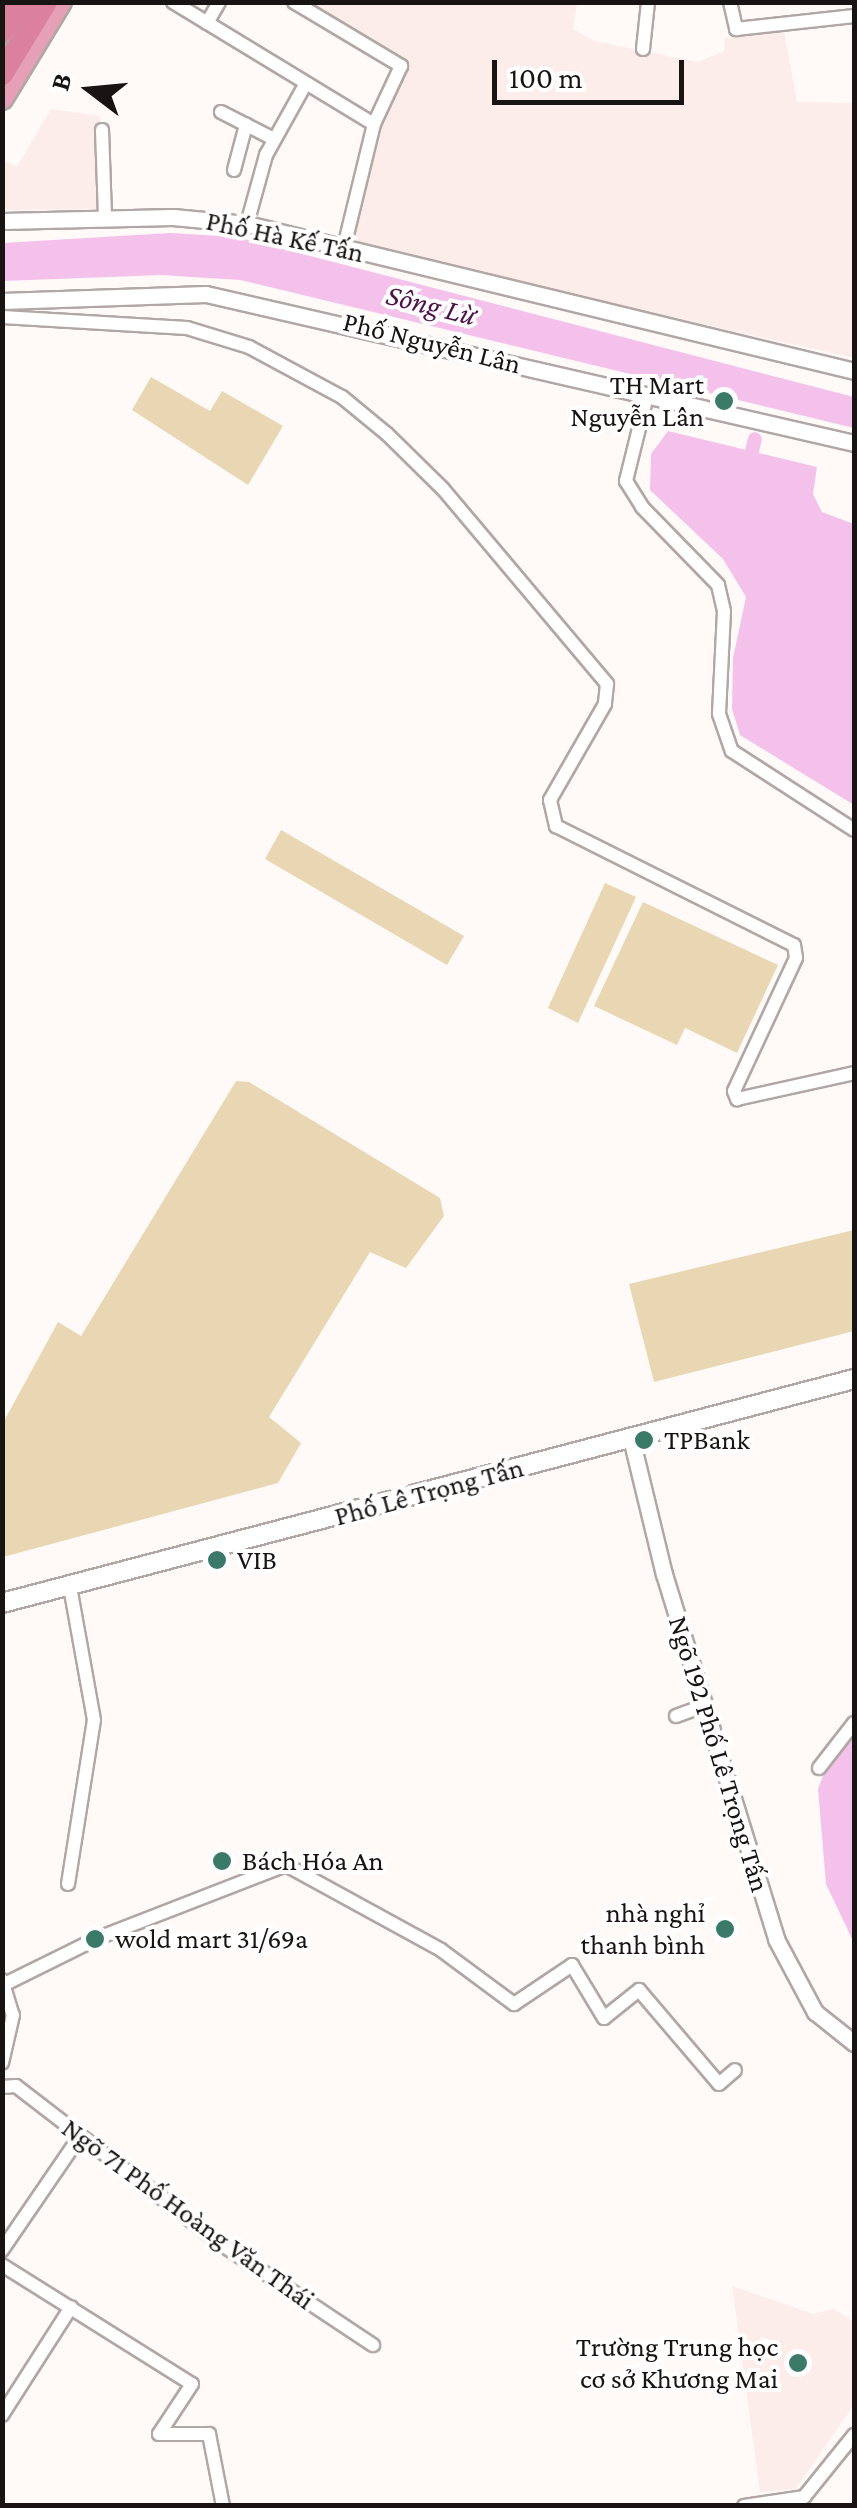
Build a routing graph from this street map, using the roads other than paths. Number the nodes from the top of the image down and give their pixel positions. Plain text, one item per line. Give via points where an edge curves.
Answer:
1 (20, 2) edge
2 (34, 2) edge
3 (46, 2) edge
4 (61, 2) edge
5 (174, 2) edge
6 (220, 2) edge
7 (294, 2) edge
8 (648, 2) edge
9 (730, 2) edge
10 (854, 16) edge
11 (207, 23) junction
12 (2, 31) edge
13 (643, 49) dead end
14 (2, 58) edge
15 (2, 74) edge
16 (305, 85) junction
17 (2, 99) edge
18 (221, 112) dead end
19 (374, 124) junction
20 (246, 125) junction
21 (102, 130) dead end
22 (274, 139) junction
23 (234, 170) dead end
24 (105, 218) junction
25 (2, 221) edge
26 (247, 224) junction
27 (344, 247) junction
28 (2, 301) edge
29 (2, 317) edge
30 (854, 371) edge
31 (647, 396) junction
32 (854, 443) edge
33 (854, 830) edge
34 (854, 1074) edge
35 (853, 1385) edge
36 (630, 1438) junction
37 (70, 1586) junction
38 (2, 1603) edge
39 (704, 1706) junction
40 (676, 1716) dead end
41 (854, 1723) edge
42 (819, 1768) dead end
43 (68, 1884) dead end
44 (4, 1982) edge
45 (854, 2043) edge
46 (2, 2063) edge
47 (735, 2070) dead end
48 (2, 2086) edge
49 (80, 2136) junction
50 (2, 2250) edge
51 (2, 2265) edge
52 (70, 2307) junction
53 (373, 2346) dead end
54 (2, 2414) edge
55 (854, 2435) edge
56 (222, 2506) edge
57 (744, 2506) edge

1 - 12 highway
2 - 14 main road
3 - 15 highway
4 - 17 main road
5 - 11 street
6 - 11 street
7 - 19 street via 401,66
8 - 13 street
9 - 10 street via 736,29
11 - 16 street
16 - 19 street
16 - 22 street
18 - 20 street
19 - 27 street
20 - 22 street
20 - 23 street
21 - 24 street
22 - 26 street
24 - 25 street, Phố Hà Kế Tấn
24 - 26 street, Phố Hà Kế Tấn
26 - 27 street, Phố Hà Kế Tấn
27 - 30 street, Phố Hà Kế Tấn
28 - 31 street, Phố Nguyễn Lân via 206,294
29 - 34 street via 148,321 249,346 342,397 443,489 607,684 605,704 550,800 556,826 794,945 796,958 734,1091 744,1100
31 - 32 street, Phố Nguyễn Lân
31 - 33 street via 626,480 642,507 718,585 724,611 720,714 732,751
35 - 36 main road, Phố Lê Trọng Tấn
36 - 37 main road, Phố Lê Trọng Tấn
36 - 39 street, Ngõ 192 Phố Lê Trọng Tấn
37 - 38 main road, Phố Lê Trọng Tấn
37 - 43 street via 94,1720
39 - 40 street
39 - 45 street, Ngõ 192 Phố Lê Trọng Tấn via 782,1955 815,2012
41 - 42 street
44 - 46 street via 13,2015
44 - 47 street via 286,1865 441,1950 514,2004 572,1966 604,2018 639,1990 719,2084
48 - 49 street, Ngõ 71 Phố Hoàng Văn Thái via 16,2086
49 - 50 street
49 - 53 street, Ngõ 71 Phố Hoàng Văn Thái via 224,2246
51 - 52 street
52 - 54 street
52 - 56 street via 192,2384 159,2434 209,2434
55 - 57 street via 804,2496

